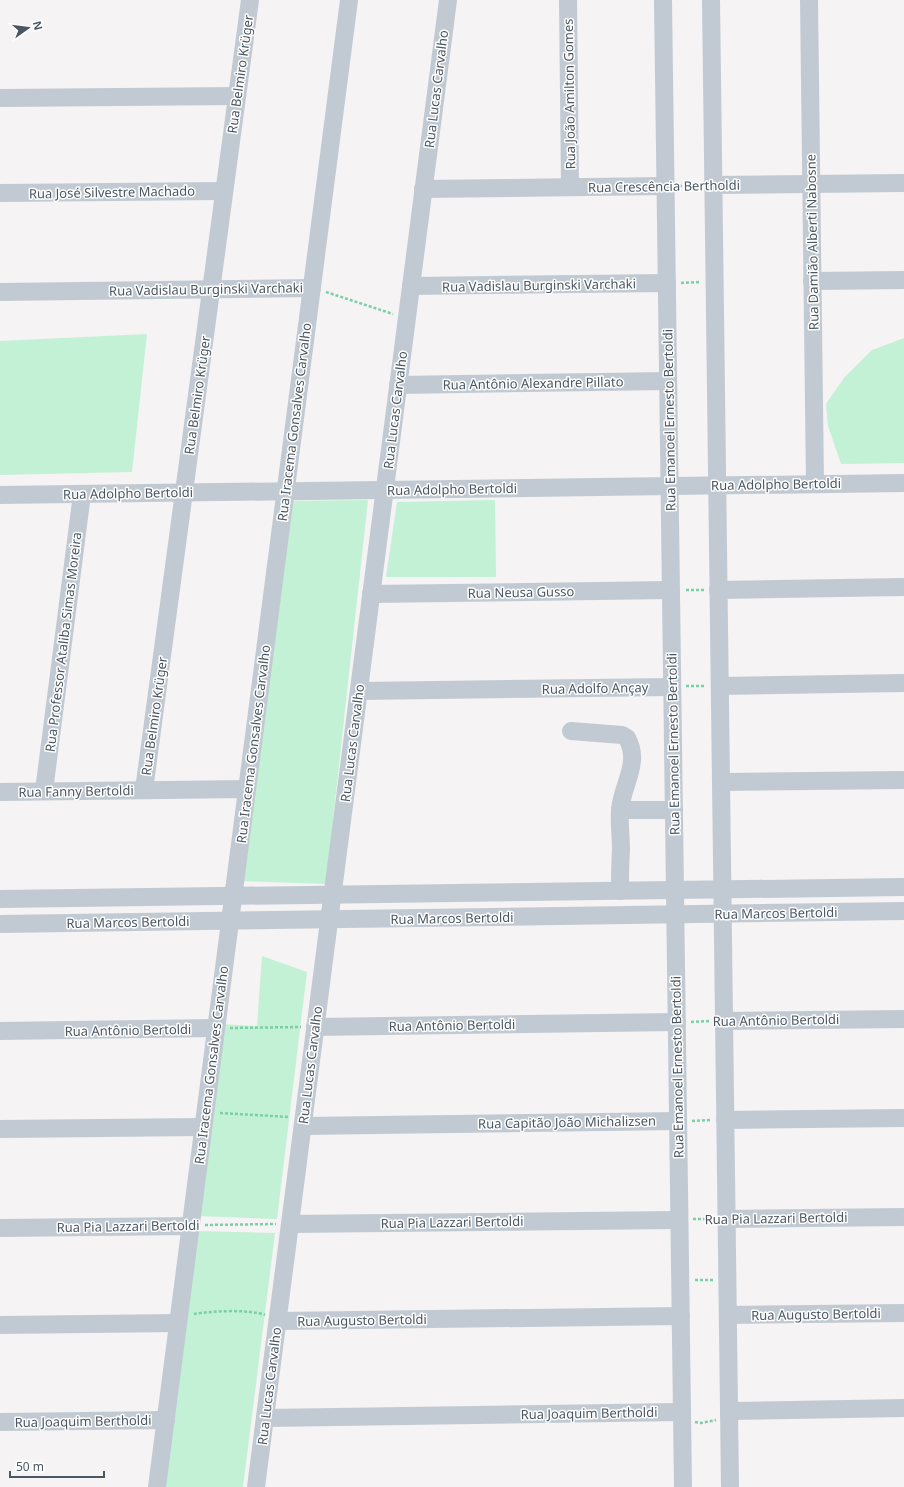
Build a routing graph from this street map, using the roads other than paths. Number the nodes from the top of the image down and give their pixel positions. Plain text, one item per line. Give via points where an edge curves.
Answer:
1 (250, 0) edge
2 (349, 0) edge
3 (448, 0) edge
4 (568, 0) edge
5 (663, 0) edge
6 (711, 0) edge
7 (809, 0) edge
8 (236, 96) junction
9 (0, 98) edge
10 (904, 183) edge
11 (811, 184) junction
12 (713, 185) junction
13 (666, 186) junction
14 (570, 187) junction
15 (423, 189) junction
16 (224, 191) junction
17 (0, 193) edge
18 (904, 280) edge
19 (812, 281) junction
20 (667, 283) junction
21 (411, 286) junction
22 (312, 288) junction
23 (211, 289) junction
24 (0, 292) edge
25 (668, 381) junction
26 (398, 385) junction
27 (904, 483) edge
28 (815, 484) junction
29 (717, 485) junction
30 (670, 486) junction
31 (385, 490) junction
32 (285, 491) junction
33 (184, 492) junction
34 (82, 494) junction
35 (0, 495) edge
36 (904, 587) edge
37 (671, 590) junction
38 (718, 590) junction
39 (371, 594) junction
40 (904, 683) edge
41 (720, 686) junction
42 (672, 687) junction
43 (359, 691) junction
44 (571, 731) dead end
45 (904, 780) edge
46 (721, 782) junction
47 (247, 789) junction
48 (144, 790) junction
49 (44, 791) junction
50 (0, 792) edge
51 (620, 810) junction
52 (674, 810) junction
53 (904, 887) edge
54 (675, 890) junction
55 (722, 890) junction
56 (620, 891) junction
57 (332, 895) junction
58 (233, 897) junction
59 (0, 899) edge
60 (904, 911) edge
61 (675, 914) junction
62 (723, 914) junction
63 (329, 919) junction
64 (230, 921) junction
65 (0, 924) edge
66 (904, 1019) edge
67 (724, 1021) junction
68 (677, 1022) junction
69 (315, 1027) junction
70 (216, 1028) junction
71 (0, 1031) edge
72 (904, 1118) edge
73 (204, 1120) junction
74 (725, 1120) junction
75 (678, 1121) junction
76 (303, 1122) junction
77 (0, 1129) edge
78 (904, 1217) edge
79 (727, 1219) junction
80 (679, 1220) junction
81 (290, 1224) junction
82 (191, 1226) junction
83 (0, 1228) edge
84 (904, 1313) edge
85 (728, 1315) junction
86 (681, 1316) junction
87 (278, 1321) junction
88 (178, 1323) junction
89 (0, 1325) edge
90 (904, 1408) edge
91 (729, 1411) junction
92 (682, 1412) junction
93 (265, 1418) junction
94 (166, 1420) junction
95 (0, 1422) edge
96 (157, 1487) edge
97 (256, 1487) edge
98 (683, 1487) edge
99 (730, 1487) edge

1 - 8 street, Rua Belmiro Krüger
2 - 22 street, Rua Iracema Gonsalves Carvalho
3 - 15 street, Rua Lucas Carvalho
4 - 14 street, Rua João Amilton Gomes
5 - 13 street, Rua Emanoel Ernesto Bertoldi
6 - 12 street
7 - 11 street, Rua Damião Alberti Nabosne
8 - 9 street
8 - 16 street, Rua Belmiro Krüger
10 - 11 street, Rua Crescência Bertholdi
11 - 12 street, Rua Crescência Bertholdi
11 - 19 street, Rua Damião Alberti Nabosne
12 - 29 street
13 - 14 street, Rua Crescência Bertholdi
13 - 20 street, Rua Emanoel Ernesto Bertoldi
14 - 15 street, Rua Crescência Bertholdi
15 - 21 street, Rua Lucas Carvalho
16 - 17 street, Rua José Silvestre Machado
16 - 23 street, Rua Belmiro Krüger
18 - 19 street
19 - 28 street, Rua Damião Alberti Nabosne
20 - 21 street, Rua Vadislau Burginski Varchaki
20 - 25 street, Rua Emanoel Ernesto Bertoldi
21 - 26 street, Rua Lucas Carvalho
22 - 23 street, Rua Vadislau Burginski Varchaki
22 - 32 street, Rua Iracema Gonsalves Carvalho
23 - 24 street, Rua Vadislau Burginski Varchaki
23 - 33 street, Rua Belmiro Krüger
25 - 26 street, Rua Antônio Alexandre Pillato
25 - 30 street, Rua Emanoel Ernesto Bertoldi
26 - 31 street, Rua Lucas Carvalho
27 - 28 street, Rua Adolpho Bertoldi
28 - 29 street, Rua Adolpho Bertoldi
29 - 30 street, Rua Adolpho Bertoldi
29 - 38 street
30 - 31 street, Rua Adolpho Bertoldi
30 - 37 street, Rua Emanoel Ernesto Bertoldi
31 - 32 street, Rua Adolpho Bertoldi
31 - 39 street, Rua Lucas Carvalho
32 - 33 street, Rua Adolpho Bertoldi
32 - 47 street, Rua Iracema Gonsalves Carvalho
33 - 34 street, Rua Adolpho Bertoldi
33 - 48 street, Rua Belmiro Krüger
34 - 35 street, Rua Adolpho Bertoldi
34 - 49 street, Rua Professor Ataliba Simas Moreira
36 - 38 street
37 - 39 street, Rua Neusa Gusso
37 - 42 street, Rua Emanoel Ernesto Bertoldi
38 - 41 street
39 - 43 street, Rua Lucas Carvalho
40 - 41 street
41 - 46 street
42 - 43 street, Rua Adolfo Ançay
42 - 52 street, Rua Emanoel Ernesto Bertoldi
43 - 57 street, Rua Lucas Carvalho
44 - 51 street via 627,738 632,751 632,765
45 - 46 street
46 - 55 street
47 - 48 street, Rua Fanny Bertoldi
47 - 58 street, Rua Iracema Gonsalves Carvalho
48 - 49 street, Rua Fanny Bertoldi
49 - 50 street, Rua Fanny Bertoldi
51 - 52 street
51 - 56 street
52 - 54 street, Rua Emanoel Ernesto Bertoldi
53 - 55 street, Rua Marcos Bertoldi
54 - 55 street, Rua Marcos Bertoldi
54 - 56 street, Rua Marcos Bertoldi
54 - 61 street, Rua Emanoel Ernesto Bertoldi
55 - 62 street
56 - 57 street, Rua Marcos Bertoldi
57 - 58 street, Rua Marcos Bertoldi
57 - 63 street, Rua Lucas Carvalho
58 - 59 street, Rua Marcos Bertoldi
58 - 64 street, Rua Iracema Gonsalves Carvalho
60 - 62 street, Rua Marcos Bertoldi
61 - 62 street, Rua Marcos Bertoldi
61 - 63 street, Rua Marcos Bertoldi
61 - 68 street, Rua Emanoel Ernesto Bertoldi
62 - 67 street
63 - 64 street, Rua Marcos Bertoldi
63 - 69 street, Rua Lucas Carvalho
64 - 65 street, Rua Marcos Bertoldi
64 - 70 street, Rua Iracema Gonsalves Carvalho
66 - 67 street, Rua Antônio Bertoldi
67 - 74 street
68 - 69 street, Rua Antônio Bertoldi
68 - 75 street, Rua Emanoel Ernesto Bertoldi
69 - 76 street, Rua Lucas Carvalho
70 - 71 street, Rua Antônio Bertoldi
70 - 73 street, Rua Iracema Gonsalves Carvalho
72 - 74 street
73 - 77 street
73 - 82 street, Rua Iracema Gonsalves Carvalho
74 - 79 street
75 - 76 street, Rua Capitão João Michalizsen
75 - 80 street, Rua Emanoel Ernesto Bertoldi
76 - 81 street, Rua Lucas Carvalho
78 - 79 street, Rua Pia Lazzari Bertoldi
79 - 85 street
80 - 81 street, Rua Pia Lazzari Bertoldi
80 - 86 street, Rua Emanoel Ernesto Bertoldi
81 - 87 street, Rua Lucas Carvalho
82 - 83 street, Rua Pia Lazzari Bertoldi
82 - 88 street, Rua Iracema Gonsalves Carvalho
84 - 85 street, Rua Augusto Bertoldi
85 - 91 street
86 - 87 street, Rua Augusto Bertoldi
86 - 92 street, Rua Emanoel Ernesto Bertoldi
87 - 93 street, Rua Lucas Carvalho
88 - 89 street
88 - 94 street, Rua Iracema Gonsalves Carvalho
90 - 91 street
91 - 99 street
92 - 93 street, Rua Joaquim Bertholdi
92 - 98 street, Rua Emanoel Ernesto Bertoldi
93 - 97 street, Rua Lucas Carvalho
94 - 95 street, Rua Joaquim Bertholdi
94 - 96 street, Rua Iracema Gonsalves Carvalho

